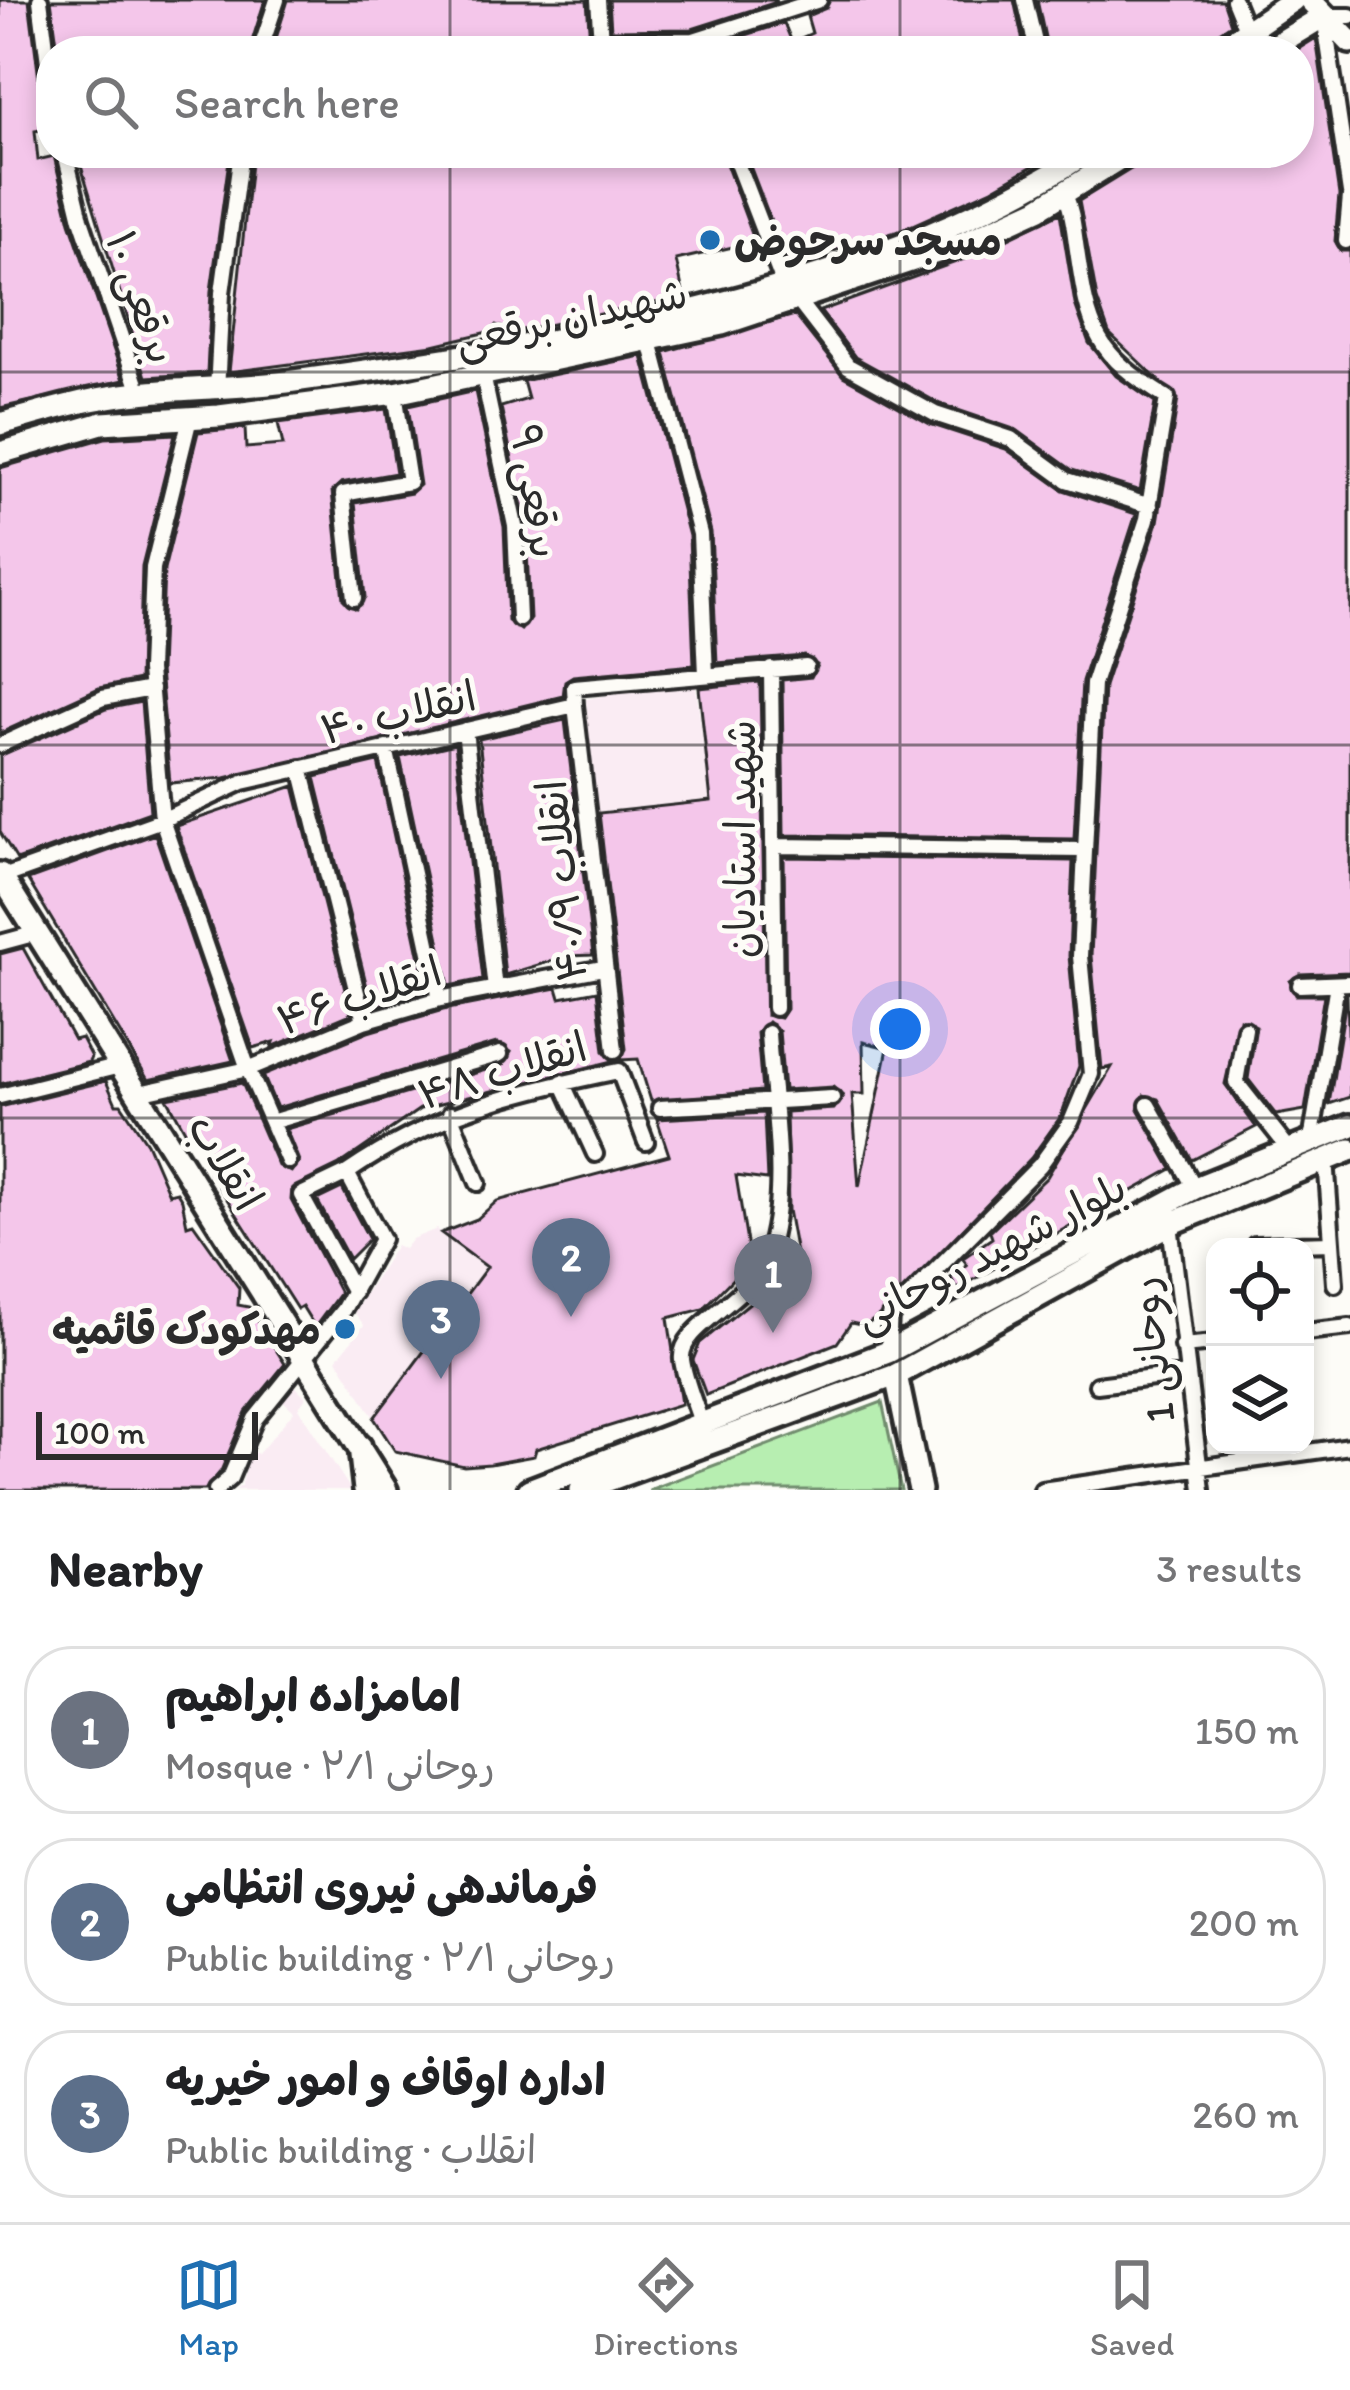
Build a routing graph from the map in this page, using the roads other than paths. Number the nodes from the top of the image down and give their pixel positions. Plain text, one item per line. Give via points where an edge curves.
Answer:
1 (40, 0) edge
2 (277, 0) edge
3 (598, 0) edge
4 (819, 0) edge
5 (1025, 0) edge
6 (1234, 0) edge
7 (1293, 0) edge
8 (781, 5) edge
9 (1317, 8) edge
10 (1350, 16) edge
11 (1247, 32) junction
12 (45, 36) edge
13 (265, 36) edge
14 (601, 36) edge
15 (717, 36) edge
16 (1033, 36) edge
17 (1241, 36) edge
18 (1284, 36) edge
19 (1350, 42) edge
20 (68, 168) edge
21 (239, 168) edge
22 (739, 168) edge
23 (1055, 168) edge
24 (1105, 168) edge
25 (1065, 194) junction
26 (1350, 194) edge
27 (1346, 241) dead end
28 (790, 292) junction
29 (650, 341) junction
30 (483, 375) junction
31 (217, 391) junction
32 (140, 393) junction
33 (395, 393) junction
34 (219, 416) junction
35 (190, 418) junction
36 (0, 424) edge
37 (0, 453) edge
38 (1149, 513) junction
39 (354, 598) dead end
40 (519, 619) dead end
41 (806, 667) dead end
42 (771, 669) junction
43 (706, 675) junction
44 (152, 689) junction
45 (575, 705) junction
46 (465, 730) junction
47 (0, 746) edge
48 (386, 748) junction
49 (301, 768) junction
50 (162, 820) junction
51 (777, 847) junction
52 (1082, 850) junction
53 (1, 876) edge
54 (37, 933) junction
55 (0, 944) edge
56 (603, 968) junction
57 (1344, 984) edge
58 (1300, 985) dead end
59 (495, 989) junction
60 (440, 999) junction
61 (775, 1008) dead end
62 (364, 1022) junction
63 (1245, 1029) dead end
64 (768, 1033) dead end
65 (615, 1050) dead end
66 (500, 1054) dead end
67 (120, 1066) junction
68 (248, 1069) junction
69 (562, 1082) junction
70 (139, 1094) junction
71 (0, 1096) edge
72 (832, 1098) dead end
73 (772, 1101) junction
74 (1148, 1105) dead end
75 (660, 1108) dead end
76 (450, 1114) junction
77 (272, 1122) junction
78 (1350, 1126) edge
79 (646, 1142) dead end
80 (1309, 1150) junction
81 (1350, 1150) edge
82 (596, 1154) dead end
83 (288, 1161) dead end
84 (347, 1173) junction
85 (478, 1184) dead end
86 (1195, 1188) junction
87 (1170, 1224) junction
88 (1314, 1243) edge
89 (1332, 1243) junction
90 (1335, 1284) dead end
91 (354, 1292) junction
92 (1350, 1327) edge
93 (1314, 1331) edge
94 (1206, 1343) edge
95 (1182, 1346) junction
96 (888, 1352) junction
97 (301, 1358) junction
98 (1186, 1374) junction
99 (896, 1375) junction
100 (1097, 1384) dead end
101 (701, 1423) junction
102 (360, 1446) junction
103 (1350, 1447) edge
104 (1199, 1468) junction
105 (216, 1490) edge
106 (365, 1490) edge
107 (386, 1490) edge
108 (529, 1490) edge
109 (580, 1490) edge
110 (920, 1490) edge
111 (1042, 1490) edge
112 (1202, 1490) edge

1 - 12 street
2 - 13 street
3 - 14 street
4 - 8 street
5 - 16 street
6 - 11 street
7 - 11 main road
8 - 15 street
9 - 10 street
9 - 18 main road
9 - 19 main road
9 - 26 street
11 - 17 main road
20 - 32 street, برقعی ۱۰
21 - 31 street
22 - 28 street
23 - 28 main road, شهیدان برقعی via 964,219
24 - 25 main road, شهیدان برقعی
25 - 28 main road, شهیدان برقعی via 962,244
25 - 38 street via 1084,293 1105,351 1167,398
26 - 27 street
28 - 29 main road, شهیدان برقعی
28 - 31 main road, شهیدان برقعی via 504,350
28 - 38 street via 848,366 935,414 1010,439 1067,480
29 - 30 main road, شهیدان برقعی
29 - 43 street via 700,534
30 - 33 main road, شهیدان برقعی
30 - 40 street, برقعی ۹ via 515,526
31 - 32 main road, شهیدان برقعی
31 - 34 main road
32 - 36 main road, شهیدان برقعی
33 - 34 main road, شهیدان برقعی
33 - 39 street via 409,482 343,494
34 - 35 main road, شهیدان برقعی
35 - 37 main road, شهیدان برقعی via 102,423
35 - 44 street via 155,550
38 - 52 street via 1093,684
41 - 42 street, انقلاب ۴۰
42 - 43 street, انقلاب ۴۰
42 - 51 street, شهید استادیان
43 - 45 street, انقلاب ۴۰ via 574,687
44 - 47 street via 103,698
44 - 50 street
45 - 46 street, انقلاب ۴۰
45 - 56 street, انقلاب ۴۰/۹
46 - 48 street, انقلاب ۴۰
46 - 59 street
48 - 49 street, انقلاب ۴۰
48 - 60 street
49 - 50 street, انقلاب ۴۰ via 243,782
49 - 62 street
50 - 53 street, انقلاب ۴۰
50 - 68 street
51 - 52 street
51 - 61 street, شهید استادیان via 770,902
52 - 96 street via 1080,956 1091,1074 1083,1100 1040,1165 890,1316
53 - 54 main road, انقلاب
54 - 55 street
54 - 67 main road, انقلاب
56 - 59 street, انقلاب ۴۶
56 - 65 street, انقلاب ۴۰/۹
57 - 58 street
57 - 80 street
59 - 60 street, انقلاب ۴۶
60 - 62 street, انقلاب ۴۶
62 - 68 street, انقلاب ۴۶
63 - 80 street via 1235,1082
64 - 73 street
66 - 77 street
67 - 70 main road, انقلاب
67 - 71 street
68 - 70 street, انقلاب ۴۶
68 - 77 street
69 - 76 street, انقلاب ۴۸
69 - 79 street, انقلاب ۴۸ via 619,1071
69 - 82 street
70 - 97 main road, انقلاب
72 - 73 street
73 - 75 street
73 - 101 street via 777,1200 768,1253 756,1281 694,1329 681,1357
74 - 86 street
76 - 84 street, انقلاب ۴۸
76 - 85 street
77 - 83 street
78 - 80 main road, بلوار شهید روحانی
80 - 81 main road, بلوار شهید روحانی
80 - 86 main road, بلوار شهید روحانی
80 - 87 main road, بلوار شهید روحانی
80 - 89 street
84 - 91 street via 382,1239
84 - 91 street, انقلاب ۴۸ via 301,1195
86 - 96 main road, بلوار شهید روحانی
87 - 95 street, روحانی 1
87 - 99 main road, بلوار شهید روحانی
88 - 89 street
89 - 90 street
91 - 97 street
92 - 93 street
94 - 95 street
95 - 98 street, روحانی 1
96 - 99 main road
96 - 101 main road, بلوار شهید روحانی
97 - 102 main road, انقلاب
97 - 105 street
98 - 100 street
98 - 104 street, روحانی 1
99 - 109 main road, بلوار شهید روحانی
99 - 110 main road
101 - 108 main road, بلوار شهید روحانی
102 - 106 main road
102 - 107 main road, انقلاب
103 - 104 street
104 - 111 street
104 - 112 street, روحانی 1

